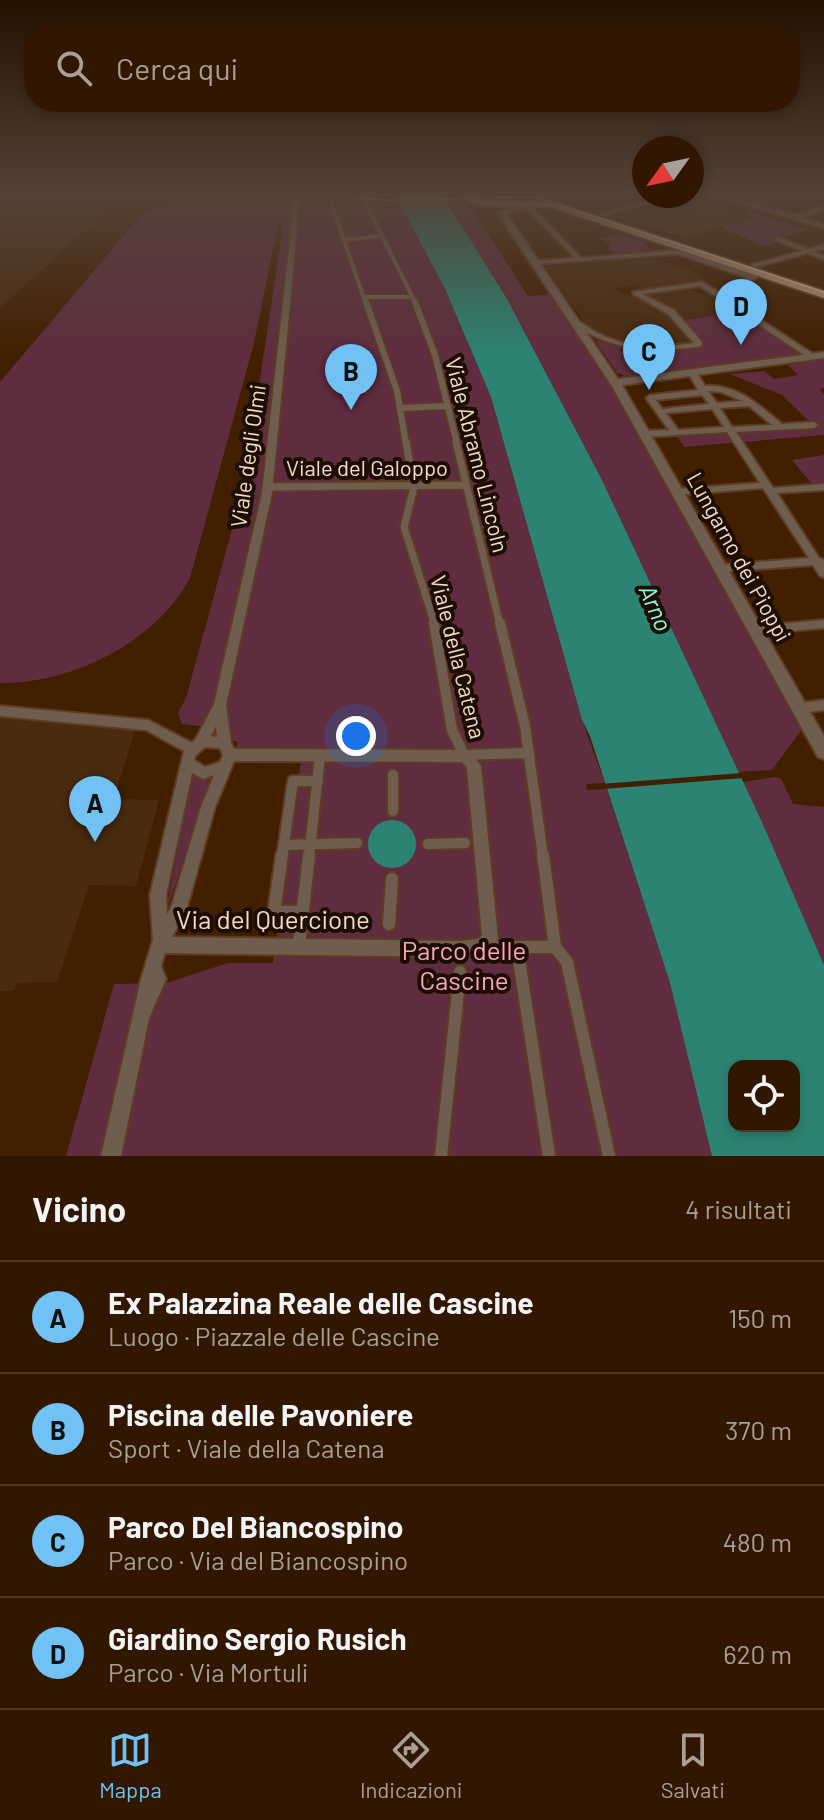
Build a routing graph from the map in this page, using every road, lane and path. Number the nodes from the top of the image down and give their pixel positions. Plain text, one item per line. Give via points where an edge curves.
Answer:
1 (291, 248) edge
2 (347, 248) edge
3 (387, 248) edge
4 (526, 248) edge
5 (568, 248) edge
6 (691, 248) edge
7 (694, 248) edge
8 (801, 248) edge
9 (820, 248) edge
10 (809, 251) junction
11 (824, 258) edge
12 (580, 260) junction
13 (537, 263) junction
14 (757, 270) junction
15 (824, 289) edge
16 (721, 294) junction
17 (824, 295) edge
18 (364, 297) junction
19 (413, 297) junction
20 (576, 323) junction
21 (818, 356) edge
22 (693, 374) junction
23 (615, 383) junction
24 (702, 390) junction
25 (749, 403) junction
26 (447, 406) junction
27 (712, 407) junction
28 (400, 408) junction
29 (686, 409) junction
30 (663, 411) junction
31 (814, 425) dead end
32 (779, 426) junction
33 (728, 429) junction
34 (701, 431) junction
35 (675, 432) junction
36 (644, 434) junction
37 (466, 485) junction
38 (268, 487) junction
39 (414, 487) junction
40 (824, 487) edge
41 (768, 488) junction
42 (677, 492) junction
43 (820, 561) edge
44 (720, 569) junction
45 (824, 573) edge
46 (824, 624) edge
47 (755, 630) junction
48 (220, 704) junction
49 (824, 705) edge
50 (800, 708) junction
51 (0, 711) edge
52 (194, 751) junction
53 (824, 752) edge
54 (526, 753) junction
55 (225, 755) junction
56 (320, 756) junction
57 (466, 757) junction
58 (393, 775) dead end
59 (318, 781) junction
60 (393, 811) dead end
61 (357, 843) dead end
62 (465, 843) dead end
63 (311, 844) junction
64 (428, 844) dead end
65 (284, 845) junction
66 (392, 879) dead end
67 (303, 912) junction
68 (389, 924) dead end
69 (160, 942) junction
70 (299, 945) junction
71 (481, 947) junction
72 (555, 947) junction
73 (520, 954) junction
74 (460, 972) dead end
75 (111, 1156) edge
76 (441, 1156) edge
77 (549, 1156) edge
78 (609, 1156) edge

1 - 38 street, Viale degli Olmi
2 - 18 street, Viale della Catena
3 - 19 street, Viale Abramo Lincoln
4 - 13 street, Lungarno dei Pioppi
5 - 12 street
6 - 14 main road
7 - 14 main road
8 - 10 street
9 - 10 street
10 - 11 street
10 - 14 street
12 - 13 street
12 - 14 street via 678,252
13 - 20 street, Lungarno dei Pioppi
14 - 15 main road
14 - 16 street
14 - 17 main road
16 - 20 street via 701,284 635,292 671,312 699,344 660,351 627,346
16 - 21 street
18 - 19 street
18 - 28 street, Viale della Catena
19 - 26 street, Viale Abramo Lincoln
20 - 23 street, Lungarno dei Pioppi
21 - 22 street
22 - 23 street
22 - 24 street
23 - 36 street, Lungarno dei Pioppi
24 - 25 street via 718,386
24 - 27 street
24 - 30 street via 650,398
25 - 27 street
25 - 32 street
26 - 28 street
26 - 37 street, Viale Abramo Lincoln
27 - 29 street
27 - 33 street
28 - 39 street, Viale della Catena
29 - 30 street
29 - 34 street
30 - 35 street
31 - 32 street
32 - 33 street
33 - 34 street
33 - 41 street
34 - 35 street
35 - 36 street
36 - 42 street, Lungarno dei Pioppi
37 - 39 street, Viale del Galoppo
37 - 54 street, Viale Abramo Lincoln
38 - 39 street, Viale del Galoppo
38 - 48 street, Viale degli Olmi
39 - 57 street, Viale della Catena via 404,527 407,545 433,614 452,730
40 - 41 street
41 - 42 street
41 - 43 street
42 - 44 street, Lungarno dei Pioppi
43 - 44 street
43 - 45 street
44 - 47 street, Lungarno dei Pioppi
46 - 47 street
47 - 50 street, Lungarno dei Pioppi
48 - 52 street, Viale degli Olmi
48 - 55 street, Viale degli Olmi
49 - 50 street
50 - 53 street, Lungarno dei Pioppi
51 - 52 street via 148,725
52 - 55 street
52 - 55 street via 203,773
52 - 69 street, Viale degli Olmi via 158,895
54 - 57 street
54 - 72 street, Viale Abramo Lincoln
55 - 56 street
55 - 69 street via 178,911
56 - 57 street
56 - 59 street
57 - 71 street via 474,766 491,923 490,939
58 - 60 street
59 - 63 street
59 - 65 street via 293,781
61 - 63 street
62 - 64 street
63 - 65 street
63 - 67 street
65 - 67 street via 274,912
66 - 68 street
67 - 70 street
69 - 70 street, Via del Quercione
69 - 75 street via 154,968 158,979 143,1015
70 - 71 street, Via del Quercione
71 - 73 street
72 - 73 street
72 - 78 street via 568,968
73 - 77 street
74 - 76 street

